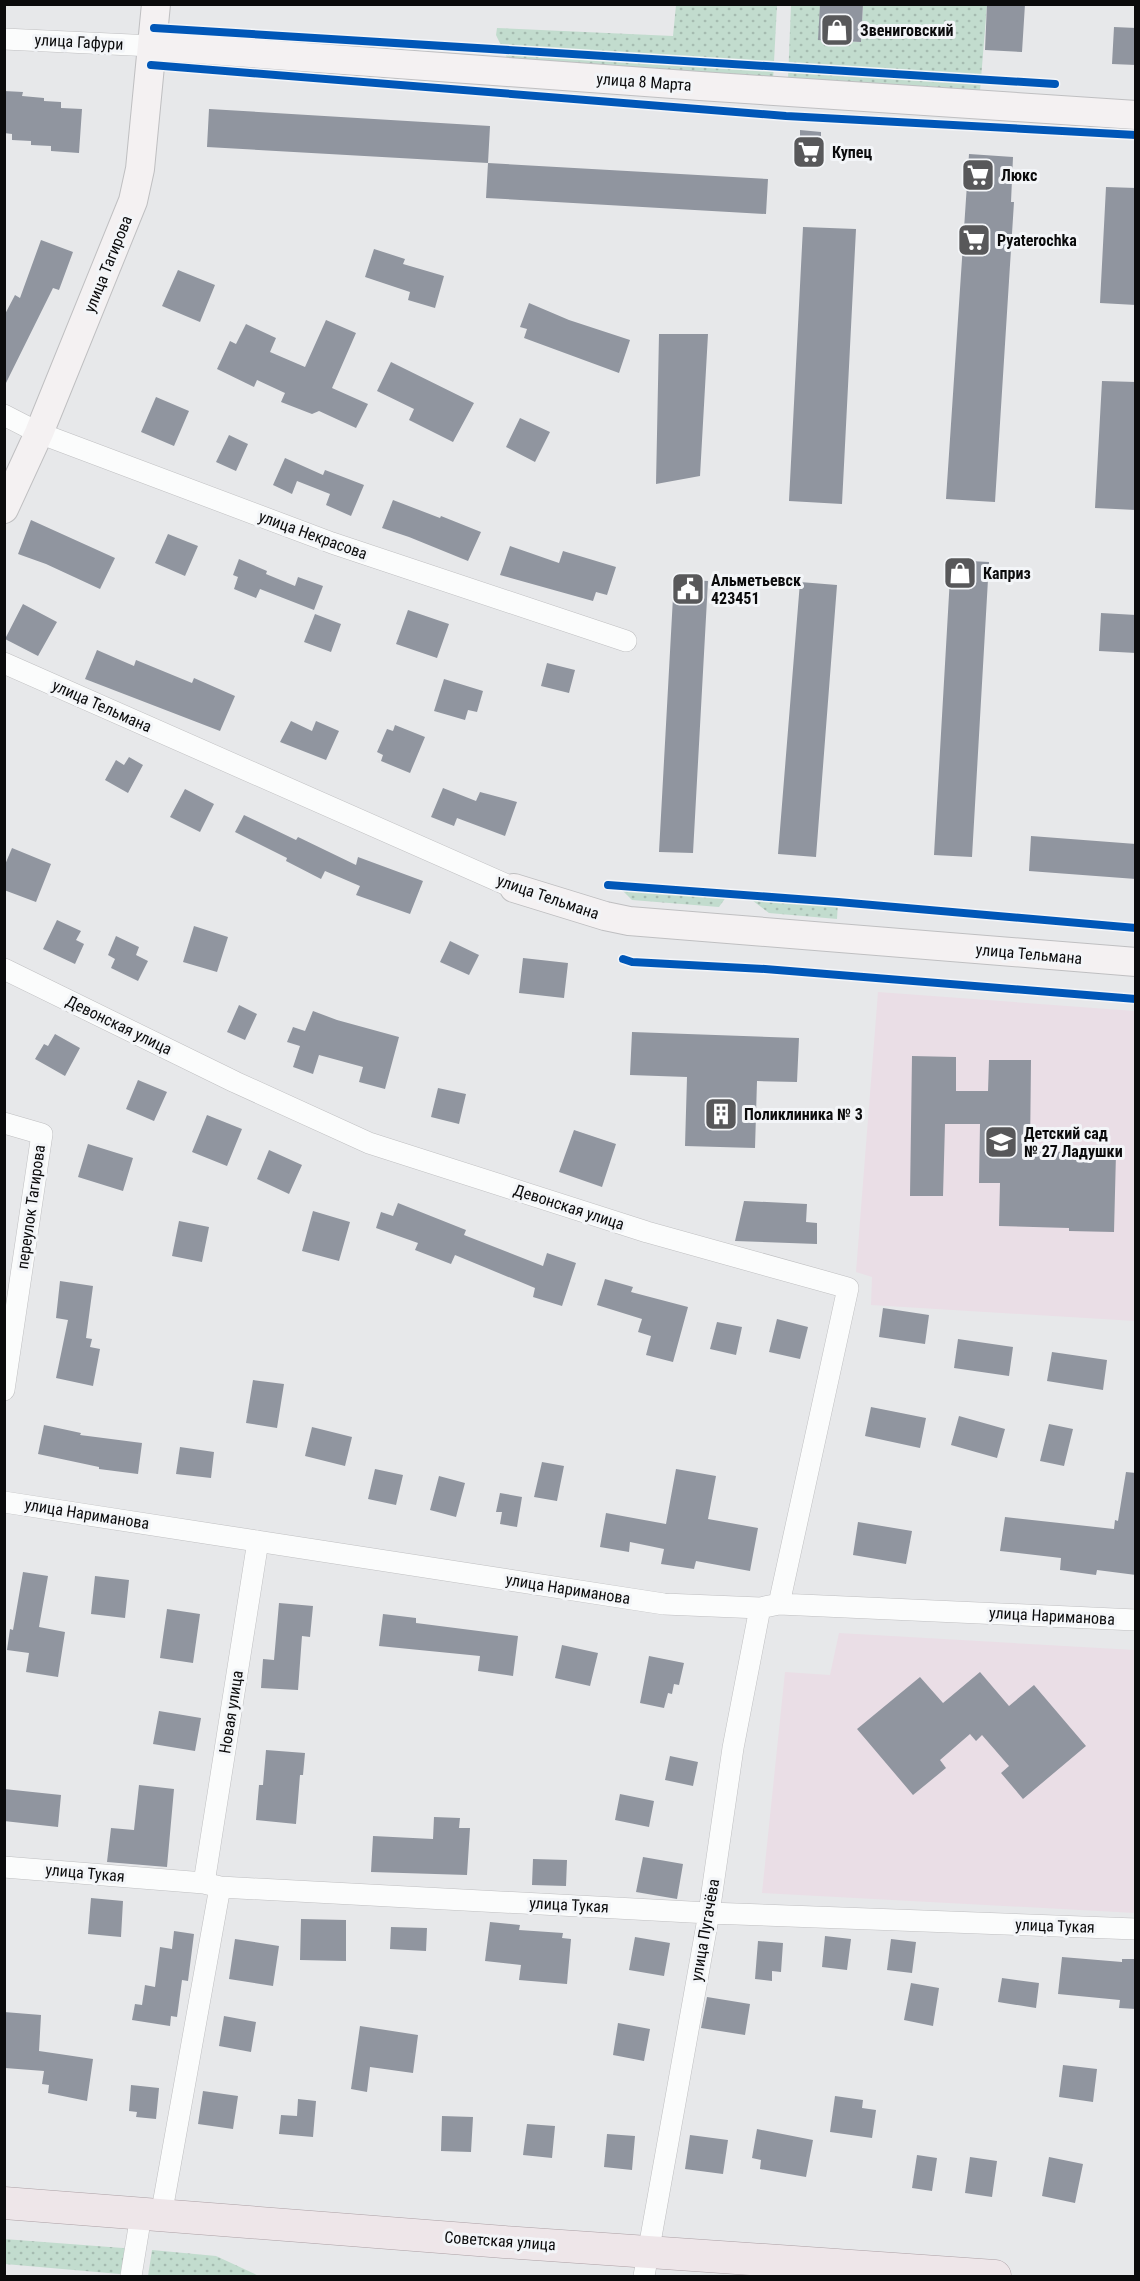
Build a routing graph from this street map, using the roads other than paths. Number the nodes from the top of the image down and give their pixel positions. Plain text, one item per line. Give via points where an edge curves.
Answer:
1 (156, 4) edge
2 (4, 39) edge
3 (153, 46) junction
4 (1136, 115) edge
5 (4, 415) edge
6 (39, 433) junction
7 (4, 509) edge
8 (626, 641) dead end
9 (4, 663) edge
10 (514, 888) joint
11 (1136, 962) edge
12 (4, 969) edge
13 (4, 1123) edge
14 (4, 1390) edge
15 (4, 1502) edge
16 (258, 1541) junction
17 (770, 1606) junction
18 (1136, 1620) edge
19 (4, 1867) edge
20 (212, 1885) junction
21 (709, 1913) junction
22 (1136, 1929) edge
23 (4, 2203) edge
24 (151, 2216) junction
25 (646, 2264) edge
26 (131, 2277) edge
27 (995, 2277) edge

1 - 3 street, улица Тагирова
2 - 3 street, улица Гафури
3 - 4 street, улица 8 Марта
3 - 6 street, улица Тагирова via 133,201
5 - 6 street, улица Некрасова
6 - 7 street, улица Тагирова
6 - 8 street, улица Некрасова via 332,543
9 - 10 street, улица Тельмана
10 - 11 street, улица Тельмана via 629,921
12 - 17 street, Девонская улица via 369,1143 647,1232 848,1288
13 - 14 street, переулок Тагирова via 42,1134
15 - 16 street, улица Нариманова
16 - 17 street, улица Нариманова via 664,1605
16 - 20 street, Новая улица
17 - 18 street, улица Нариманова
17 - 21 street, улица Пугачёва via 733,1748
19 - 20 street, улица Тукая
20 - 21 street, улица Тукая
20 - 24 street, Новая улица
21 - 22 street, улица Тукая
21 - 25 street, улица Пугачёва
23 - 24 main road, Советская улица
24 - 25 main road, Советская улица
24 - 26 street, Новая улица
25 - 27 main road, Советская улица

